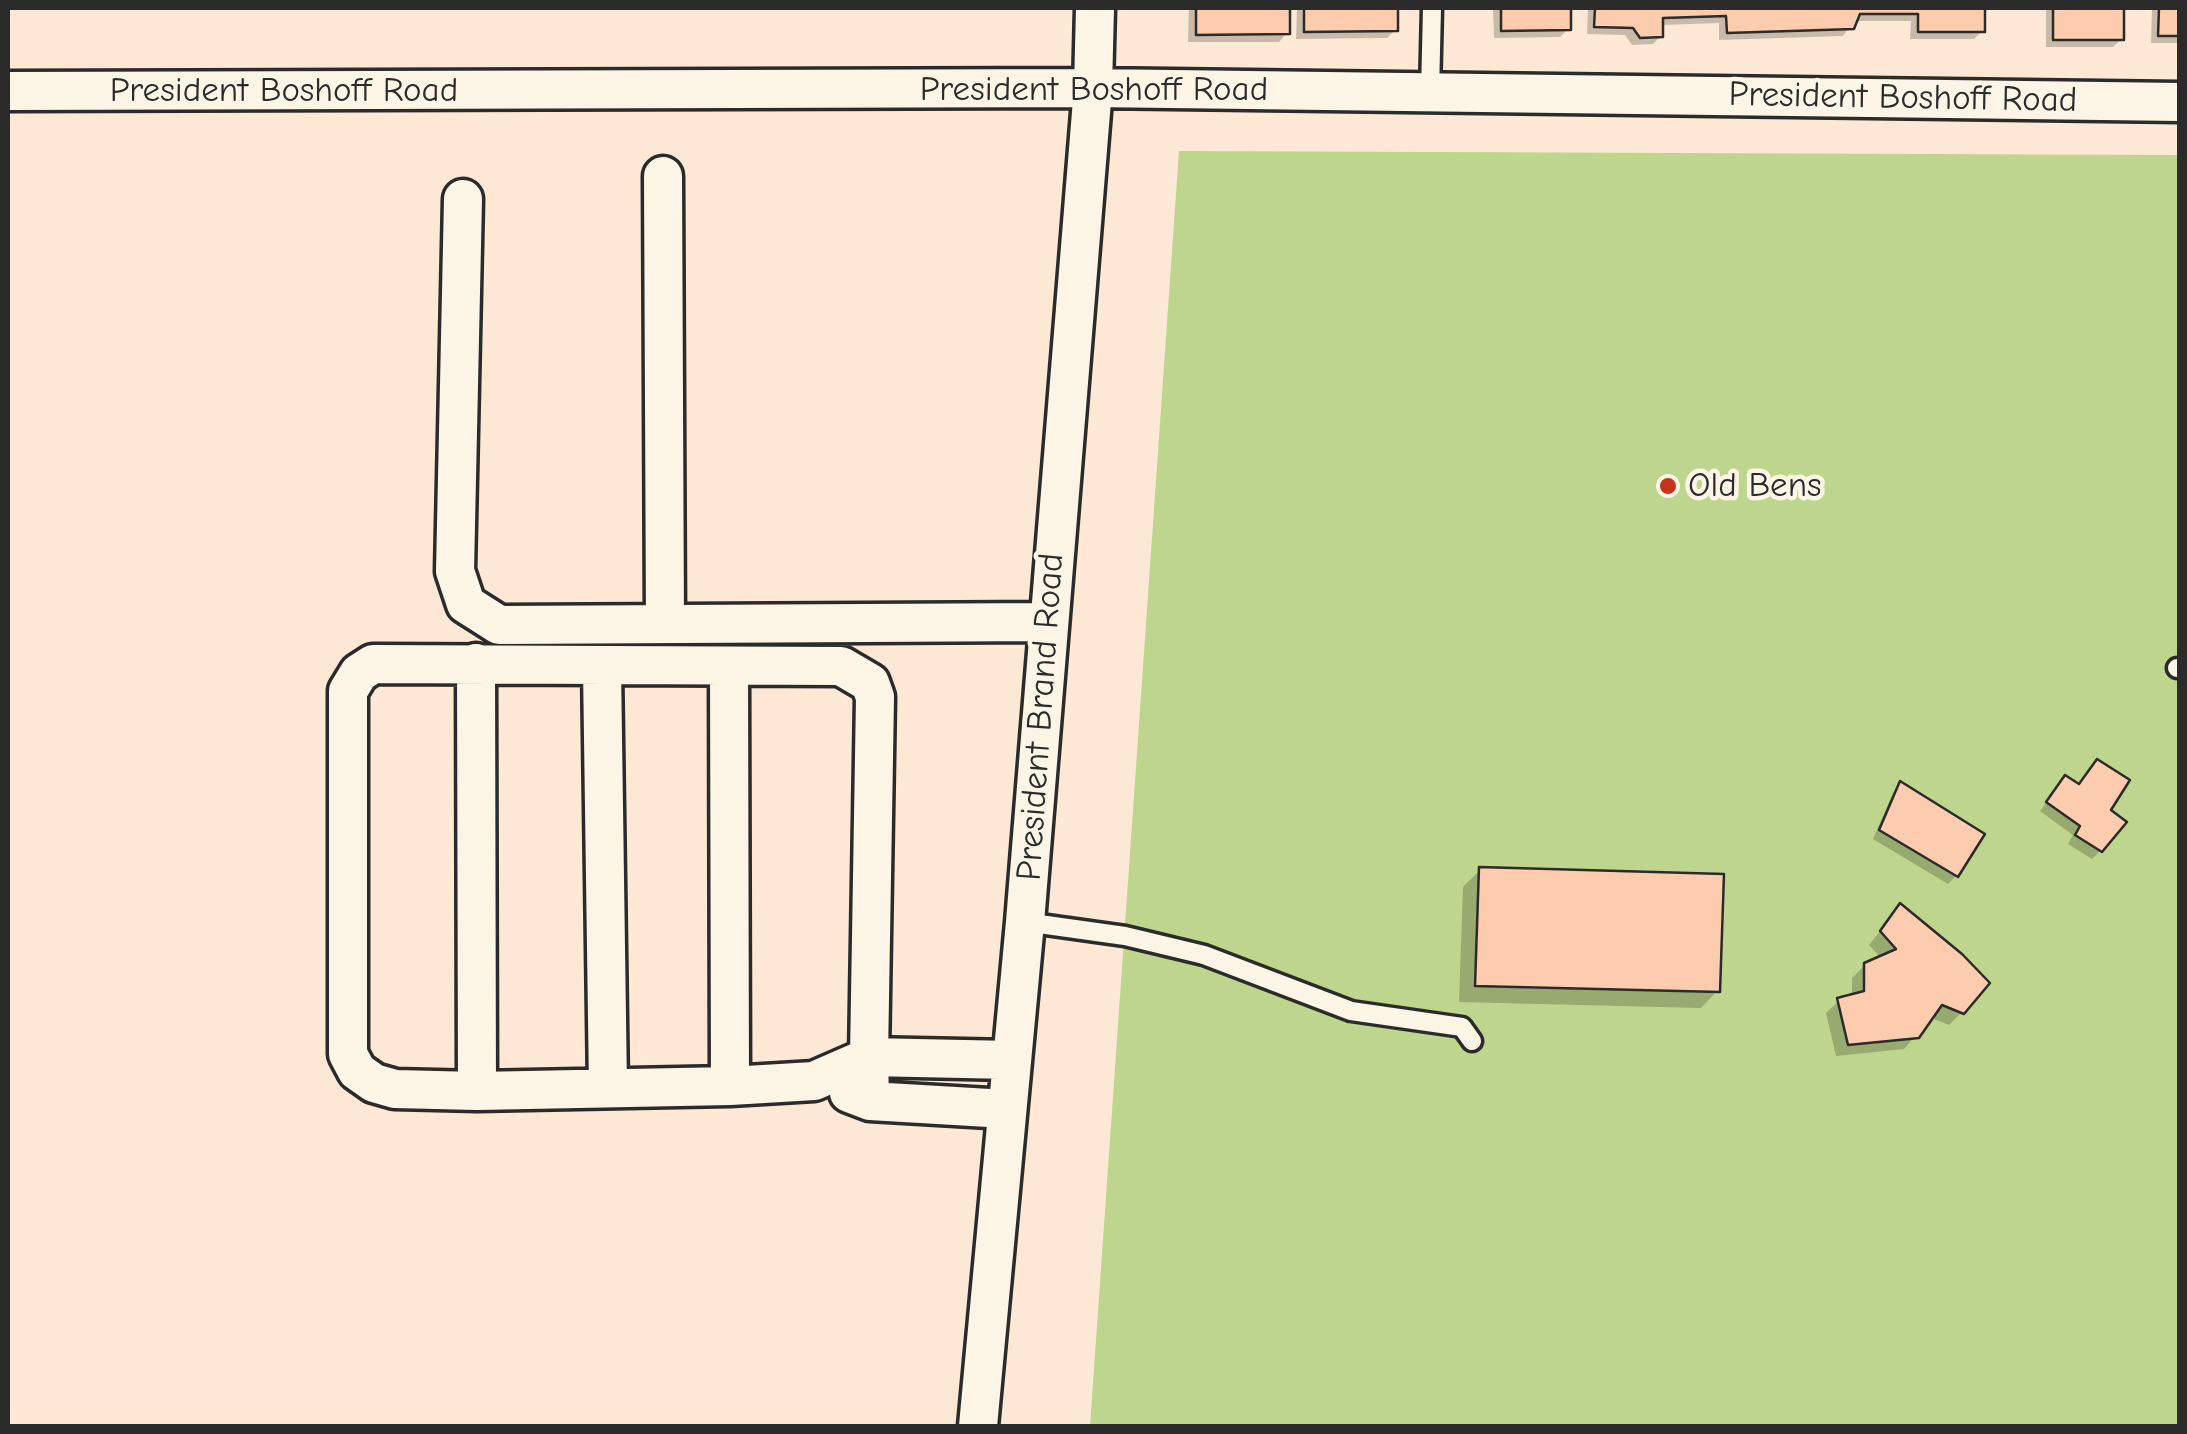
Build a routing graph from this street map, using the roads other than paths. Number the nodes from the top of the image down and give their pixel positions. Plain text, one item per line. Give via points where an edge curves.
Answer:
1 (1095, 8) edge
2 (1432, 8) edge
3 (1092, 88) junction
4 (8, 90) edge
5 (1430, 93) junction
6 (2180, 102) edge
7 (663, 176) dead end
8 (462, 199) dead end
9 (1047, 622) junction
10 (665, 624) junction
11 (476, 662) junction
12 (602, 667) junction
13 (729, 667) junction
14 (1025, 922) junction
15 (1472, 1042) dead end
16 (869, 1057) junction
17 (1011, 1060) junction
18 (814, 1080) junction
19 (730, 1086) junction
20 (608, 1088) junction
21 (477, 1091) junction
22 (870, 1101) junction
23 (1006, 1108) junction
24 (978, 1426) edge

1 - 3 street, President Brand Road
2 - 5 lane
3 - 4 street, President Boshoff Road
3 - 5 street, President Boshoff Road
3 - 9 street, President Brand Road
5 - 6 street, President Boshoff Road
7 - 10 street
8 - 10 street via 455,570 466,604 499,625
9 - 10 street
9 - 14 street, President Brand Road
11 - 12 street
11 - 21 street
11 - 21 street via 373,664 348,690 348,1054 374,1084
12 - 13 street
12 - 20 street
13 - 16 street via 841,666 870,683 875,697
13 - 19 street
14 - 15 lane via 1204,956 1351,1011 1462,1028
14 - 17 street, President Brand Road
16 - 17 street
16 - 18 street
16 - 22 street
17 - 23 street, President Brand Road
18 - 19 street
18 - 22 street
19 - 20 street
20 - 21 street
22 - 23 street
23 - 24 street, President Brand Road

